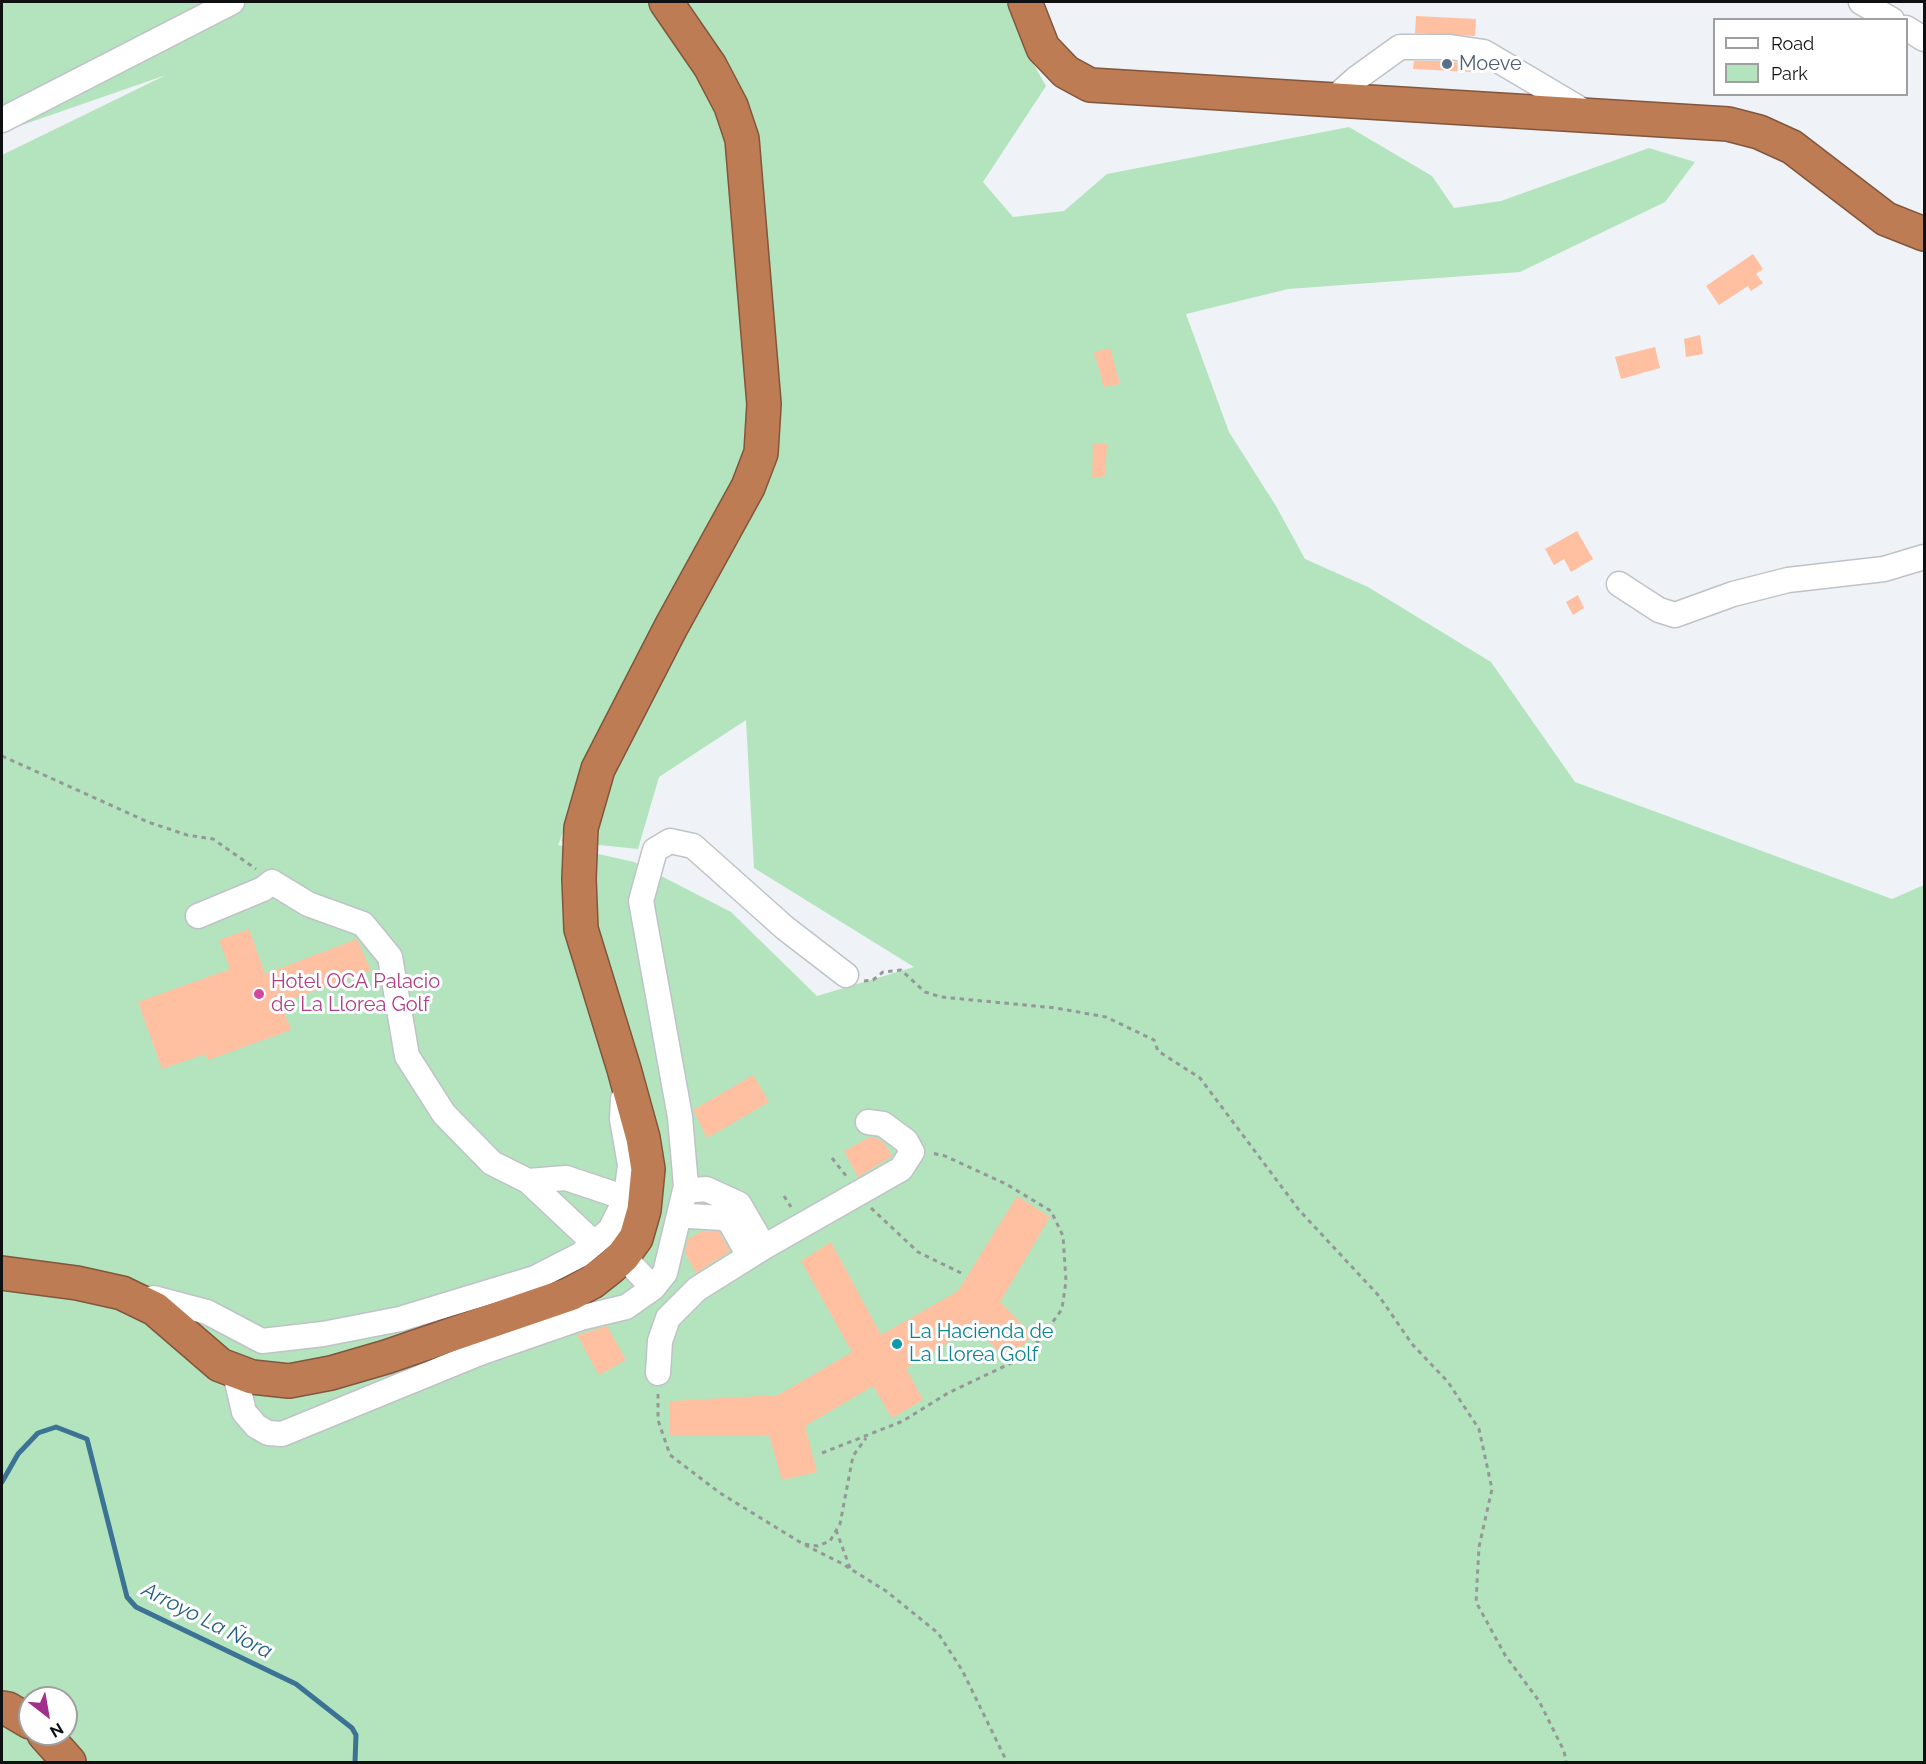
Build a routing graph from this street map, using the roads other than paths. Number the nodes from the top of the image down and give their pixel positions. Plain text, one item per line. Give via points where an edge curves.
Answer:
1 (232, 2) edge
2 (666, 2) edge
3 (1025, 2) edge
4 (1861, 2) edge
5 (1889, 18) edge
6 (1908, 29) edge
7 (1924, 39) edge
8 (1332, 100) junction
9 (1591, 116) junction
10 (2, 120) edge
11 (1924, 234) edge
12 (1924, 557) edge
13 (1619, 584) dead end
14 (198, 916) dead end
15 (846, 975) road end
16 (868, 1122) dead end
17 (528, 1181) junction
18 (685, 1191) junction
19 (617, 1195) dead end
20 (689, 1216) dead end
21 (608, 1250) junction
22 (756, 1251) junction
23 (2, 1273) edge
24 (653, 1288) junction
25 (136, 1300) junction
26 (262, 1341) junction
27 (658, 1373) road end
28 (2, 1708) edge
29 (18, 1715) edge
30 (55, 1746) edge
31 (69, 1762) edge

1 - 10 street
2 - 21 highway via 710,66 731,106 742,139 764,404 762,453 748,487 598,769 581,828 581,929 624,1069 648,1169 644,1210 636,1238
3 - 8 highway via 1043,48 1066,72 1090,85
4 - 5 street
6 - 7 street
8 - 9 highway
8 - 9 street via 1400,47 1450,47 1484,52
9 - 11 highway via 1728,124 1759,132 1792,147 1886,219
12 - 13 street via 1884,568 1788,580 1675,615 1659,610
14 - 17 street via 272,882 308,904 363,924 390,957 407,1056 444,1114 492,1162
15 - 18 street via 785,928 693,846 670,841 655,850 641,901 680,1117
16 - 22 street via 883,1124 906,1141 912,1152 901,1169
17 - 19 street via 566,1178
17 - 21 street
18 - 22 street via 706,1189 739,1204
18 - 24 street via 665,1273
20 - 22 street via 723,1218
21 - 24 street
21 - 25 highway via 592,1282 570,1294 386,1357 288,1381 252,1377 220,1365 154,1310
21 - 26 street via 580,1255 535,1278 400,1319
22 - 27 street via 697,1289 668,1318 660,1341
23 - 25 highway via 77,1283
24 - 26 street via 626,1307 584,1317 480,1353 282,1434 268,1433 244,1412 240,1373
25 - 26 street via 154,1298 207,1312
28 - 29 highway
30 - 31 highway

